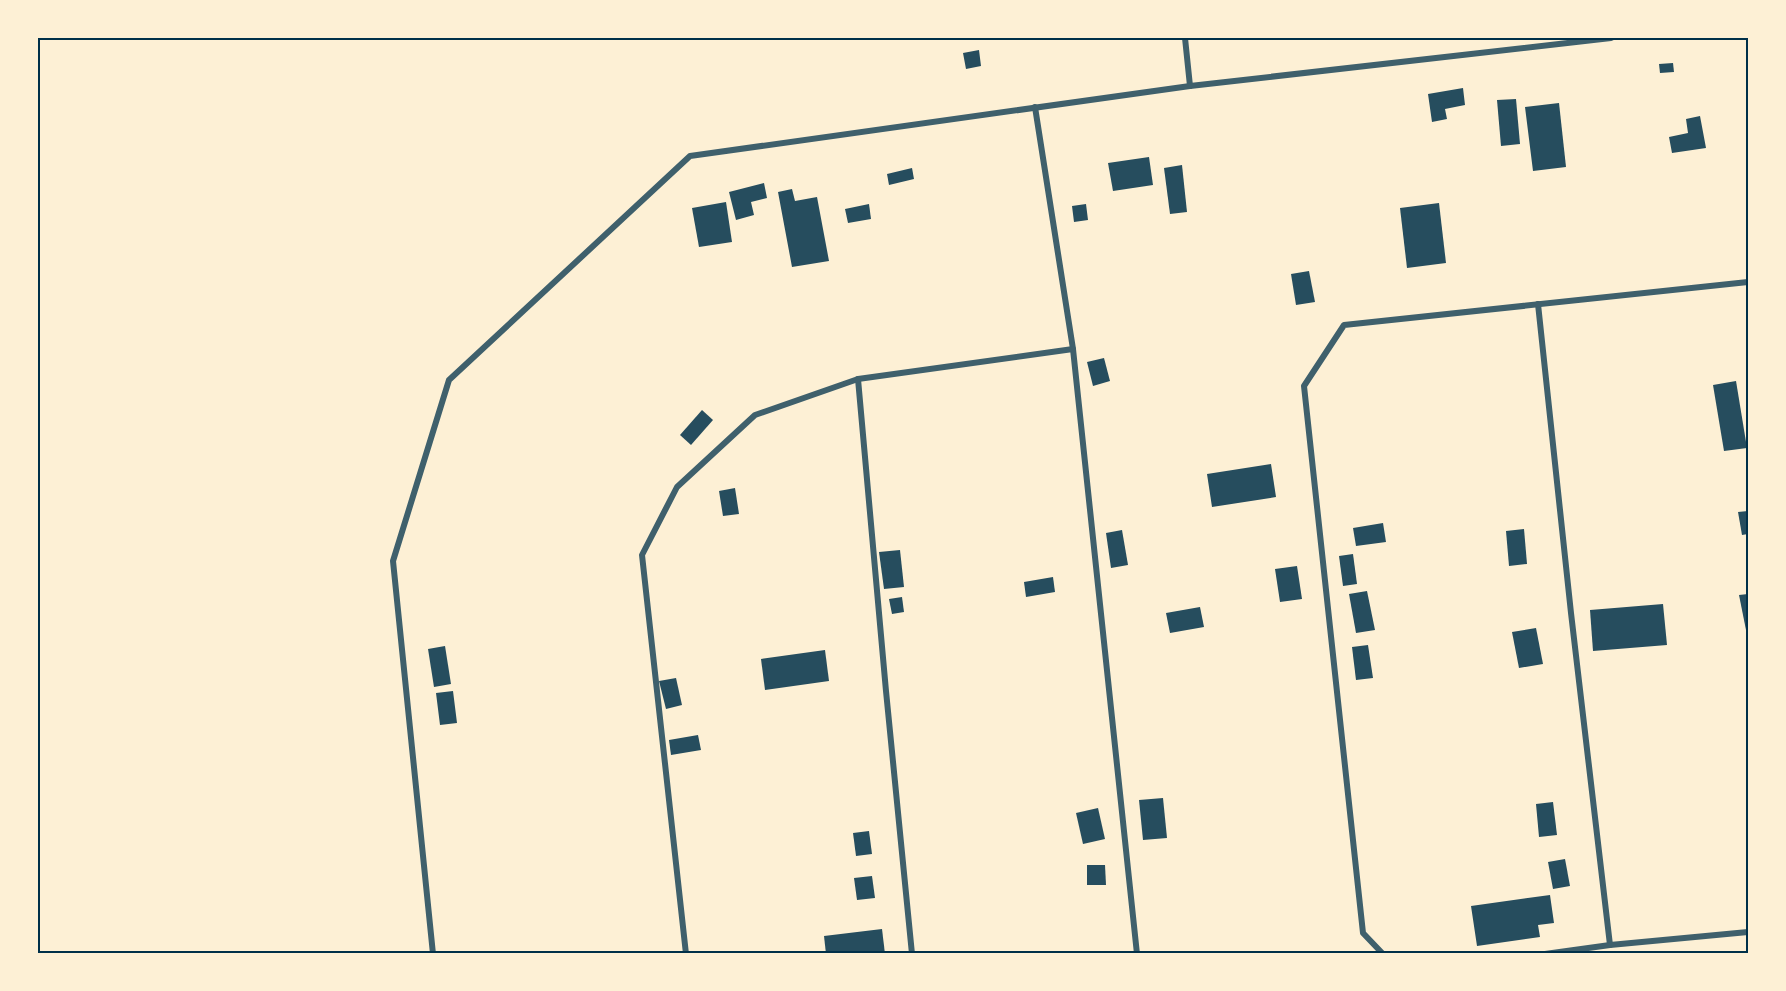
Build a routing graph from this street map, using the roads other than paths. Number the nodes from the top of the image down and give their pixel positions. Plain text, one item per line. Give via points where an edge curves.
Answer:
1 (1185, 38) edge
2 (1611, 38) edge
3 (1190, 86) junction
4 (1035, 107) junction
5 (1749, 282) edge
6 (1538, 304) junction
7 (1072, 349) junction
8 (858, 379) junction
9 (1749, 932) edge
10 (1610, 945) junction
11 (433, 954) edge
12 (686, 954) edge
13 (912, 954) edge
14 (1137, 954) edge
15 (1383, 954) edge
16 (1545, 954) edge

1 - 3 street
2 - 3 street
3 - 4 street
4 - 7 street
4 - 11 street via 690,156 449,380 393,561
5 - 6 street
6 - 10 street
6 - 15 street via 1344,325 1304,386 1363,933
7 - 8 street
7 - 14 street
8 - 12 street via 755,415 676,487 642,555
8 - 13 street
9 - 10 street
10 - 16 street

